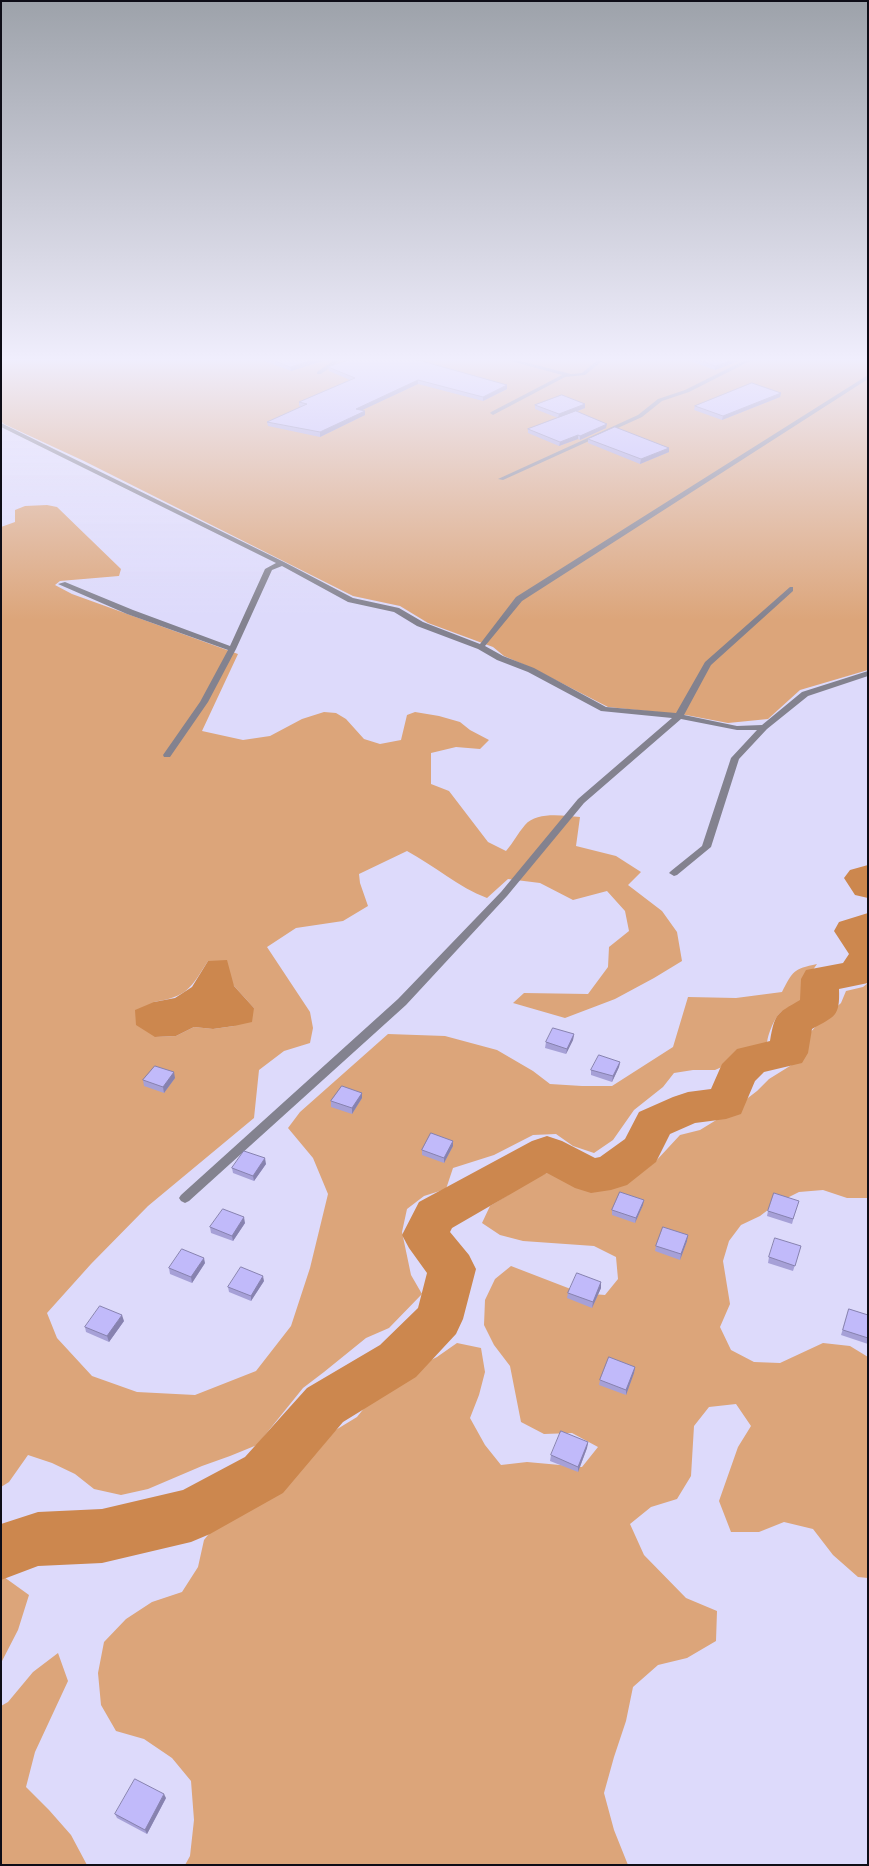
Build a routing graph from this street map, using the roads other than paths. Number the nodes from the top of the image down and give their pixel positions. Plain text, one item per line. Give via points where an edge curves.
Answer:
1 (42, 445) edge
2 (576, 445) edge
3 (761, 445) edge
4 (501, 479) dead end
5 (282, 563) junction
6 (62, 584) dead end
7 (790, 589) dead end
8 (481, 647) junction
9 (232, 649) junction
10 (868, 673) edge
11 (678, 716) junction
12 (764, 727) junction
13 (167, 755) dead end
14 (674, 873) dead end
15 (185, 1198) dead end

1 - 5 lane
2 - 4 lane
3 - 8 lane via 519,599
5 - 8 lane via 351,600 396,610 420,624
5 - 9 lane via 269,569
6 - 9 lane
7 - 11 lane via 708,664
8 - 11 lane via 604,709
9 - 13 lane via 204,702
10 - 12 lane via 805,694
11 - 12 lane via 737,728
11 - 15 lane via 581,801 504,894 402,1002
12 - 14 lane via 735,758 706,847

